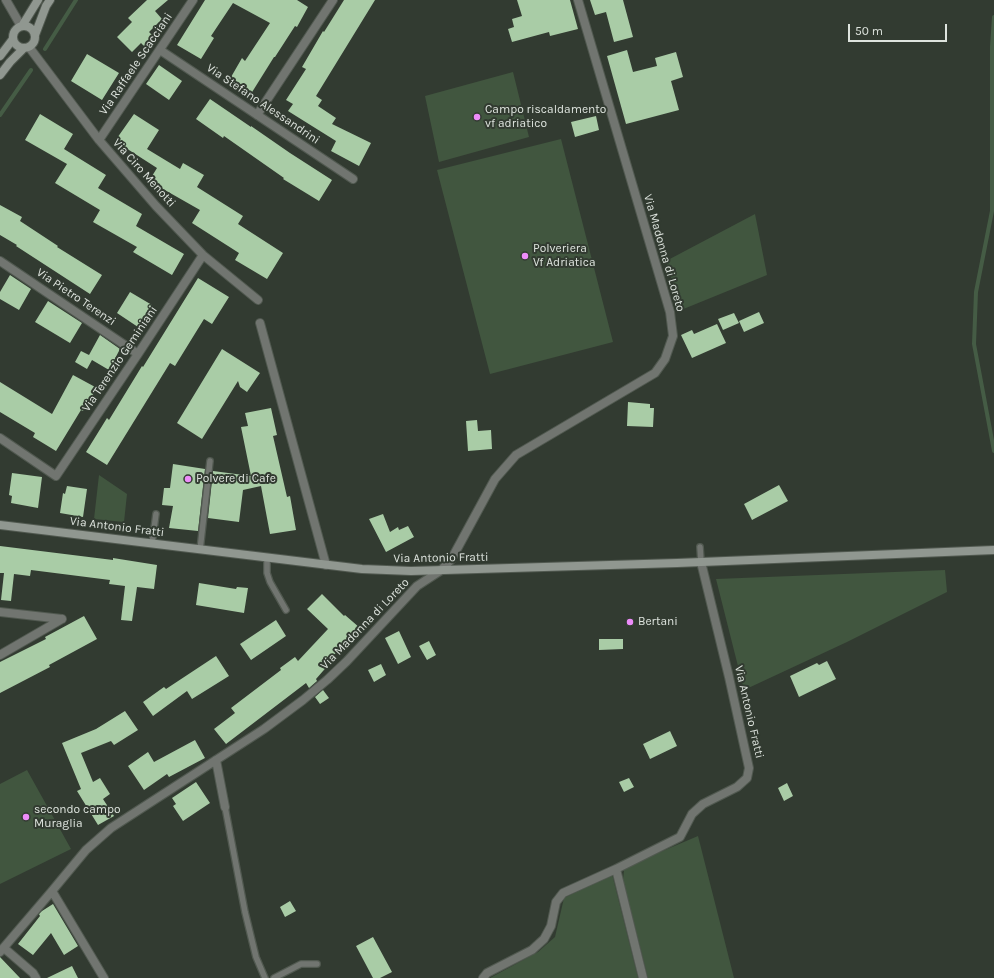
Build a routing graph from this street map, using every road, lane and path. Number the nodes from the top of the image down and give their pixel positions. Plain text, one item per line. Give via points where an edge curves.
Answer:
1 (6, 0) edge
2 (38, 0) edge
3 (50, 0) edge
4 (193, 0) edge
5 (333, 0) edge
6 (578, 0) edge
7 (21, 26) junction
8 (35, 35) junction
9 (12, 39) junction
10 (26, 47) junction
11 (160, 50) junction
12 (0, 56) edge
13 (0, 75) edge
14 (258, 115) junction
15 (99, 140) junction
16 (353, 179) dead end
17 (203, 255) junction
18 (1, 265) edge
19 (258, 300) dead end
20 (260, 323) dead end
21 (138, 354) junction
22 (0, 438) edge
23 (210, 461) dead end
24 (156, 514) dead end
25 (0, 525) edge
26 (152, 544) junction
27 (700, 547) dead end
28 (200, 550) junction
29 (994, 550) edge
30 (267, 558) junction
31 (701, 562) junction
32 (326, 565) junction
33 (440, 571) junction
34 (286, 610) dead end
35 (0, 612) edge
36 (0, 654) edge
37 (216, 760) junction
38 (226, 807) joint
39 (616, 869) junction
40 (52, 891) junction
41 (2, 950) edge
42 (316, 964) dead end
43 (36, 978) edge
44 (104, 978) edge
45 (265, 978) edge
46 (274, 978) edge
47 (483, 978) edge
48 (643, 978) edge

1 - 7 street
2 - 7 street
3 - 8 street
4 - 11 street, Via Raffaele Scacciani
5 - 14 street
6 - 33 street, Via Madonna di Loreto via 670,312 673,336 665,359 655,373 516,455 495,479 451,560
7 - 8 street via 30,28
7 - 9 street via 13,33
8 - 10 street via 32,44
9 - 10 street via 16,45
9 - 12 street
10 - 13 street
10 - 15 street, Via Ciro Menotti
11 - 14 street, Via Stefano Alessandrini
11 - 15 street, Via Raffaele Scacciani
14 - 16 street, Via Stefano Alessandrini
15 - 17 street, Via Ciro Menotti
17 - 19 street, Via Ciro Menotti
17 - 21 street, Via Terenzio Geminiani
18 - 21 street, Via Pietro Terenzi
20 - 32 street
21 - 22 street, Via Terenzio Geminiani via 56,476
23 - 28 lane
24 - 26 lane
25 - 26 street, Via Antonio Fratti
26 - 28 street, Via Antonio Fratti
27 - 31 lane
28 - 30 street, Via Antonio Fratti
29 - 31 street, Via Antonio Fratti
30 - 32 street, Via Antonio Fratti
30 - 34 lane via 270,582
31 - 33 street, Via Antonio Fratti
31 - 39 street, Via Antonio Fratti via 749,768 747,778 737,787 703,804 692,814 680,838
32 - 33 street, Via Antonio Fratti
33 - 37 street, Via Madonna di Loreto via 418,586 327,680 264,729
35 - 36 street via 62,619
37 - 38 street
37 - 40 street, Via Madonna di Loreto via 111,828 86,850
38 - 45 lane via 245,912 256,957
39 - 47 street, Via Antonio Fratti via 563,893 556,902 551,926 544,939 532,950 487,973
39 - 48 street
40 - 41 street, Via Madonna di Loreto
40 - 44 street
41 - 43 street
42 - 46 lane via 301,964

